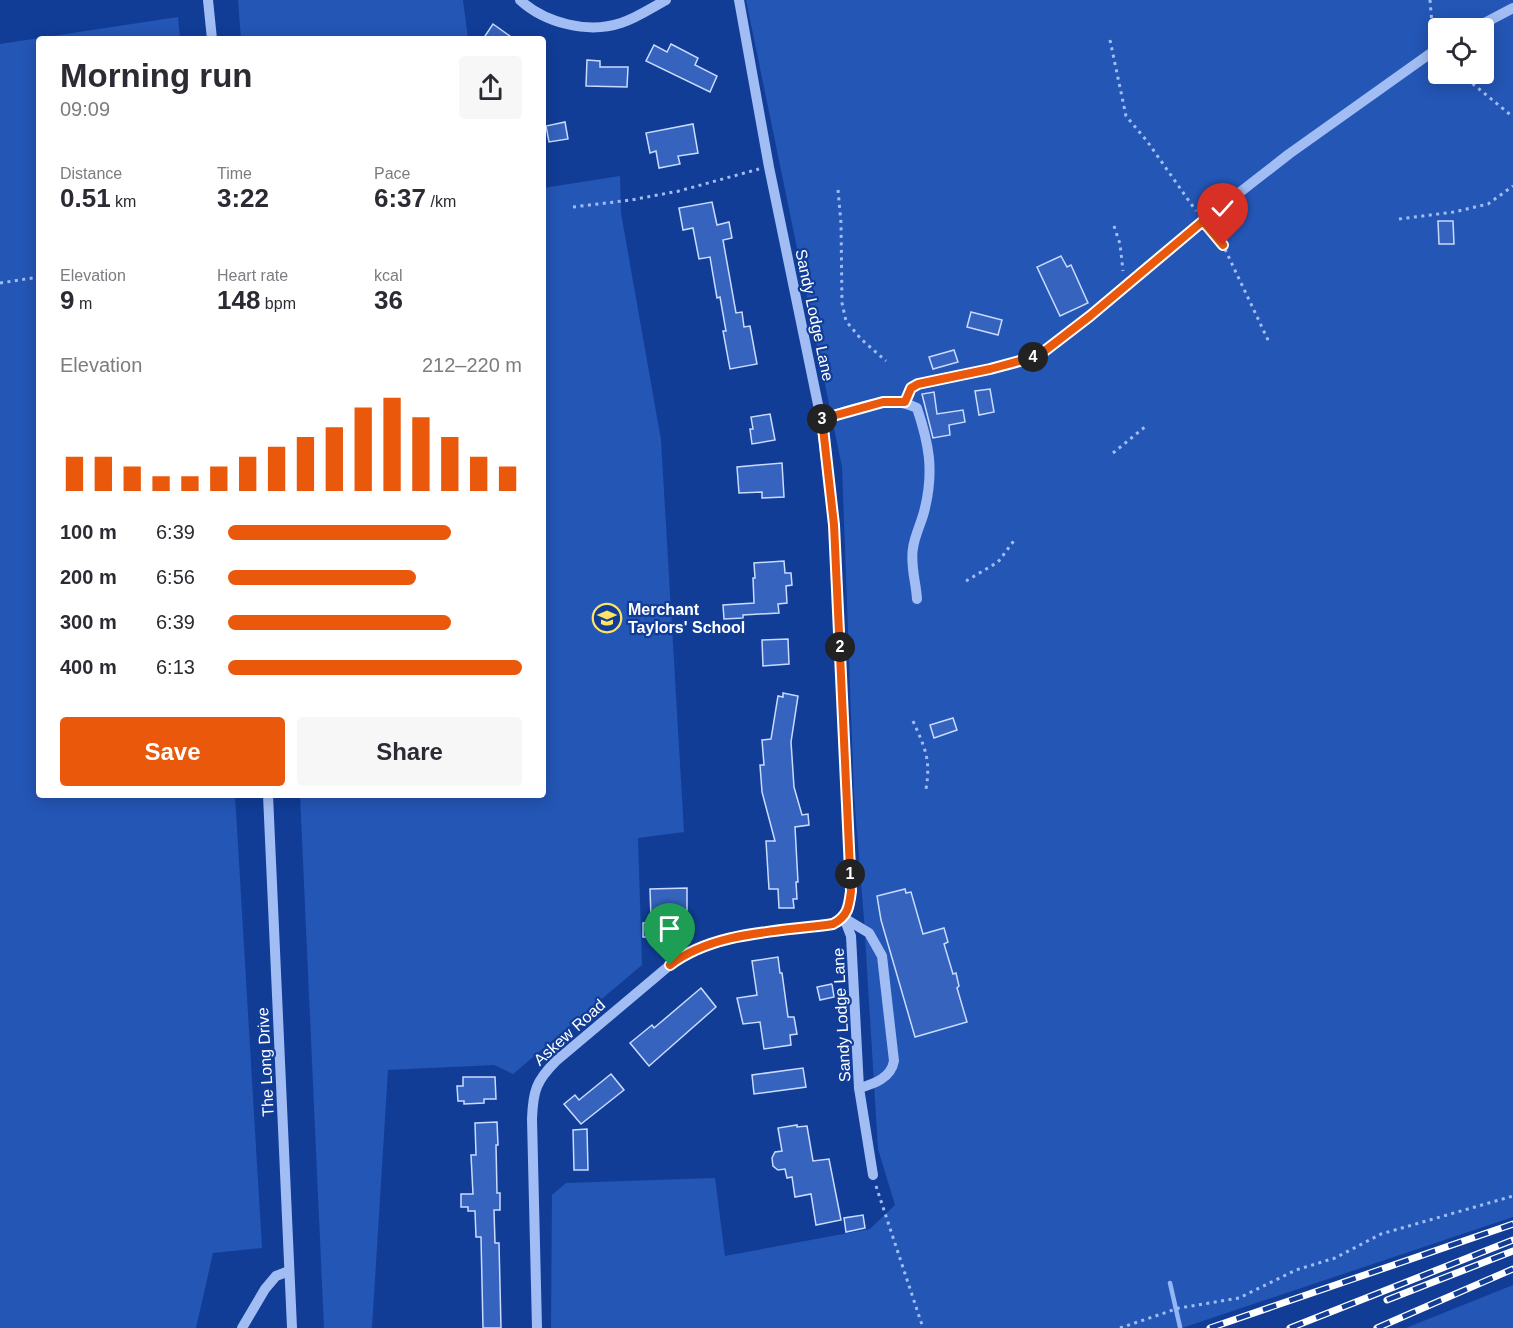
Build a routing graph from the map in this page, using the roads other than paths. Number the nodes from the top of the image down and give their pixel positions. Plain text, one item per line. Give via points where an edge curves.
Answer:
1 (208, 0) edge
2 (520, 0) edge
3 (666, 0) edge
4 (739, 0) edge
5 (1513, 8) edge
6 (1494, 18) edge
7 (212, 36) edge
8 (1428, 55) edge
9 (905, 402) junction
10 (822, 419) junction
11 (917, 599) dead end
12 (268, 798) edge
13 (844, 918) junction
14 (859, 1088) junction
15 (874, 1178) road end
16 (290, 1271) junction
17 (242, 1328) edge
18 (292, 1328) edge
19 (537, 1328) edge

1 - 7 street
2 - 3 street via 552,20 585,27 620,24
4 - 10 street, Sandy Lodge Lane
5 - 6 street
8 - 9 street via 1289,154 1038,356 918,384 911,388
9 - 10 street via 883,402
9 - 11 street via 917,408 929,445 931,480 913,547
10 - 13 street, Sandy Lodge Lane via 834,525 851,891
12 - 16 street, The Long Drive
13 - 14 street, Sandy Lodge Lane via 852,945
13 - 14 street via 869,933 882,956 894,1061 889,1074
13 - 19 street, Askew Road via 833,924 715,941 682,956 543,1074 533,1103
14 - 15 street, Sandy Lodge Lane
16 - 17 street via 276,1276 265,1288
16 - 18 street, The Long Drive

